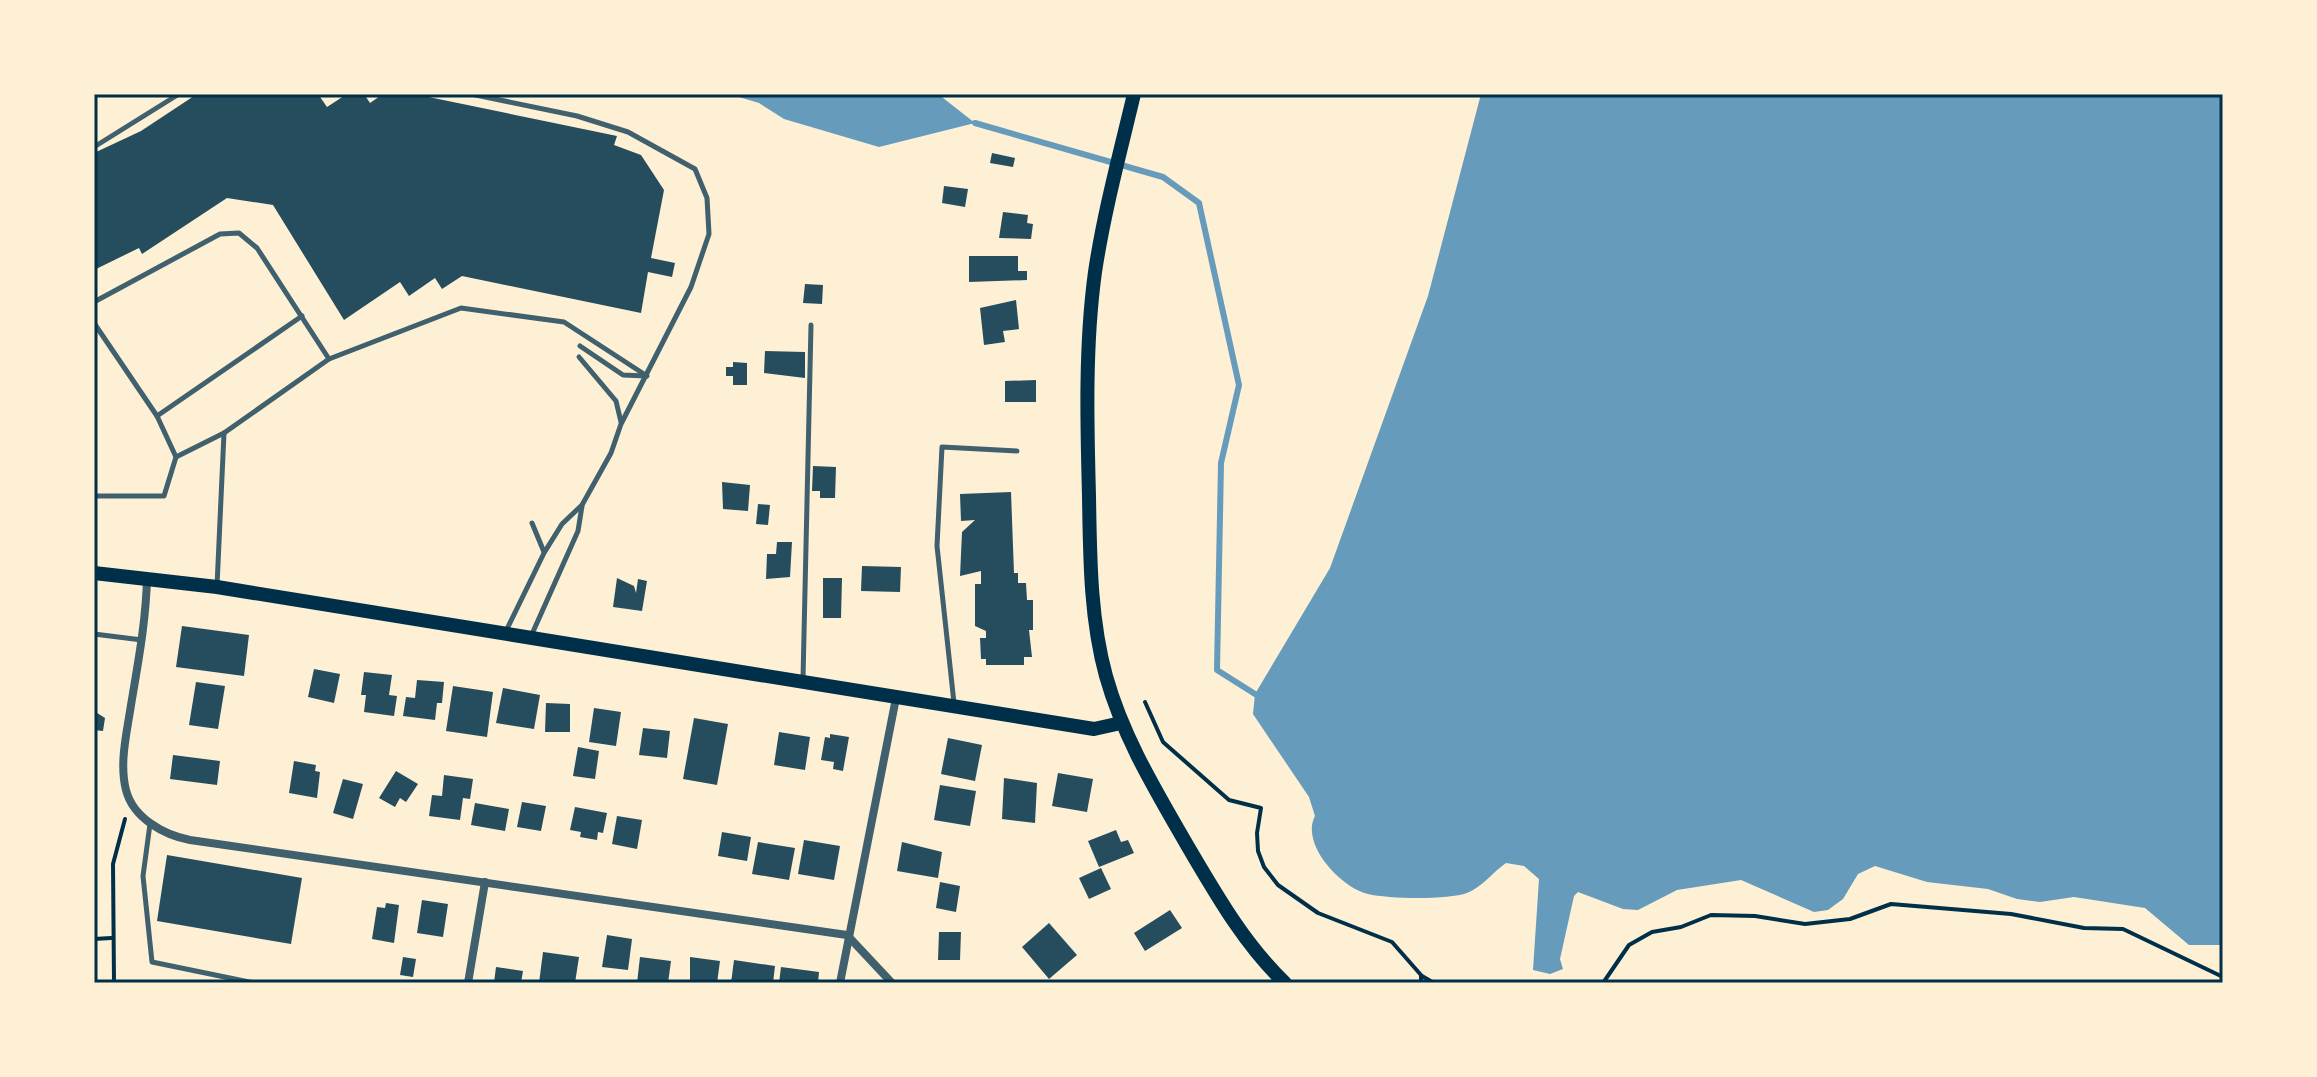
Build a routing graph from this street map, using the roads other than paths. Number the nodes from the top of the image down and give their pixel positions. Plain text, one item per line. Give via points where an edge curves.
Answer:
1 (179, 94) edge
2 (471, 94) edge
3 (1134, 94) edge
4 (94, 147) edge
5 (94, 302) edge
6 (302, 316) junction
7 (94, 323) edge
8 (811, 325) dead end
9 (580, 346) dead end
10 (579, 357) dead end
11 (329, 359) junction
12 (647, 376) junction
13 (157, 416) junction
14 (621, 424) junction
15 (224, 433) junction
16 (1017, 451) dead end
17 (176, 457) junction
18 (94, 496) edge
19 (582, 505) junction
20 (532, 523) dead end
21 (544, 553) junction
22 (94, 573) edge
23 (147, 578) junction
24 (217, 587) junction
25 (94, 634) edge
26 (505, 635) junction
27 (530, 639) junction
28 (142, 640) junction
29 (803, 684) junction
30 (896, 698) junction
31 (954, 708) junction
32 (1121, 723) junction
33 (151, 823) junction
34 (485, 882) junction
35 (847, 935) junction
36 (254, 983) edge
37 (468, 983) edge
38 (840, 983) edge
39 (892, 983) edge
40 (1285, 983) edge

1 - 4 lane
2 - 12 lane via 628,132 695,169 707,198 709,234 691,287
3 - 32 main road via 1095,272 1090,330 1089,512 1098,637
5 - 6 lane via 220,234 239,233 257,248
6 - 11 lane
6 - 13 lane
7 - 13 lane
8 - 29 lane
9 - 12 lane via 623,375
10 - 14 lane via 616,401
11 - 12 lane via 461,308 564,322
11 - 15 lane
12 - 14 lane
13 - 17 lane
14 - 19 lane
15 - 17 lane
15 - 24 lane
16 - 31 lane via 942,447 937,546
17 - 18 lane via 164,496
19 - 21 lane
19 - 27 lane via 578,531
20 - 21 lane
21 - 26 lane
22 - 23 main road
23 - 24 main road
23 - 28 street
24 - 26 main road
25 - 28 lane
26 - 27 main road
27 - 29 main road
28 - 33 street via 123,761 126,791
29 - 30 main road
30 - 31 main road
30 - 35 street
31 - 32 main road via 1094,729
32 - 40 main road via 1218,897
33 - 34 street via 190,840
33 - 36 lane via 143,876 152,962
34 - 35 street
34 - 37 street
35 - 38 street
35 - 39 street

